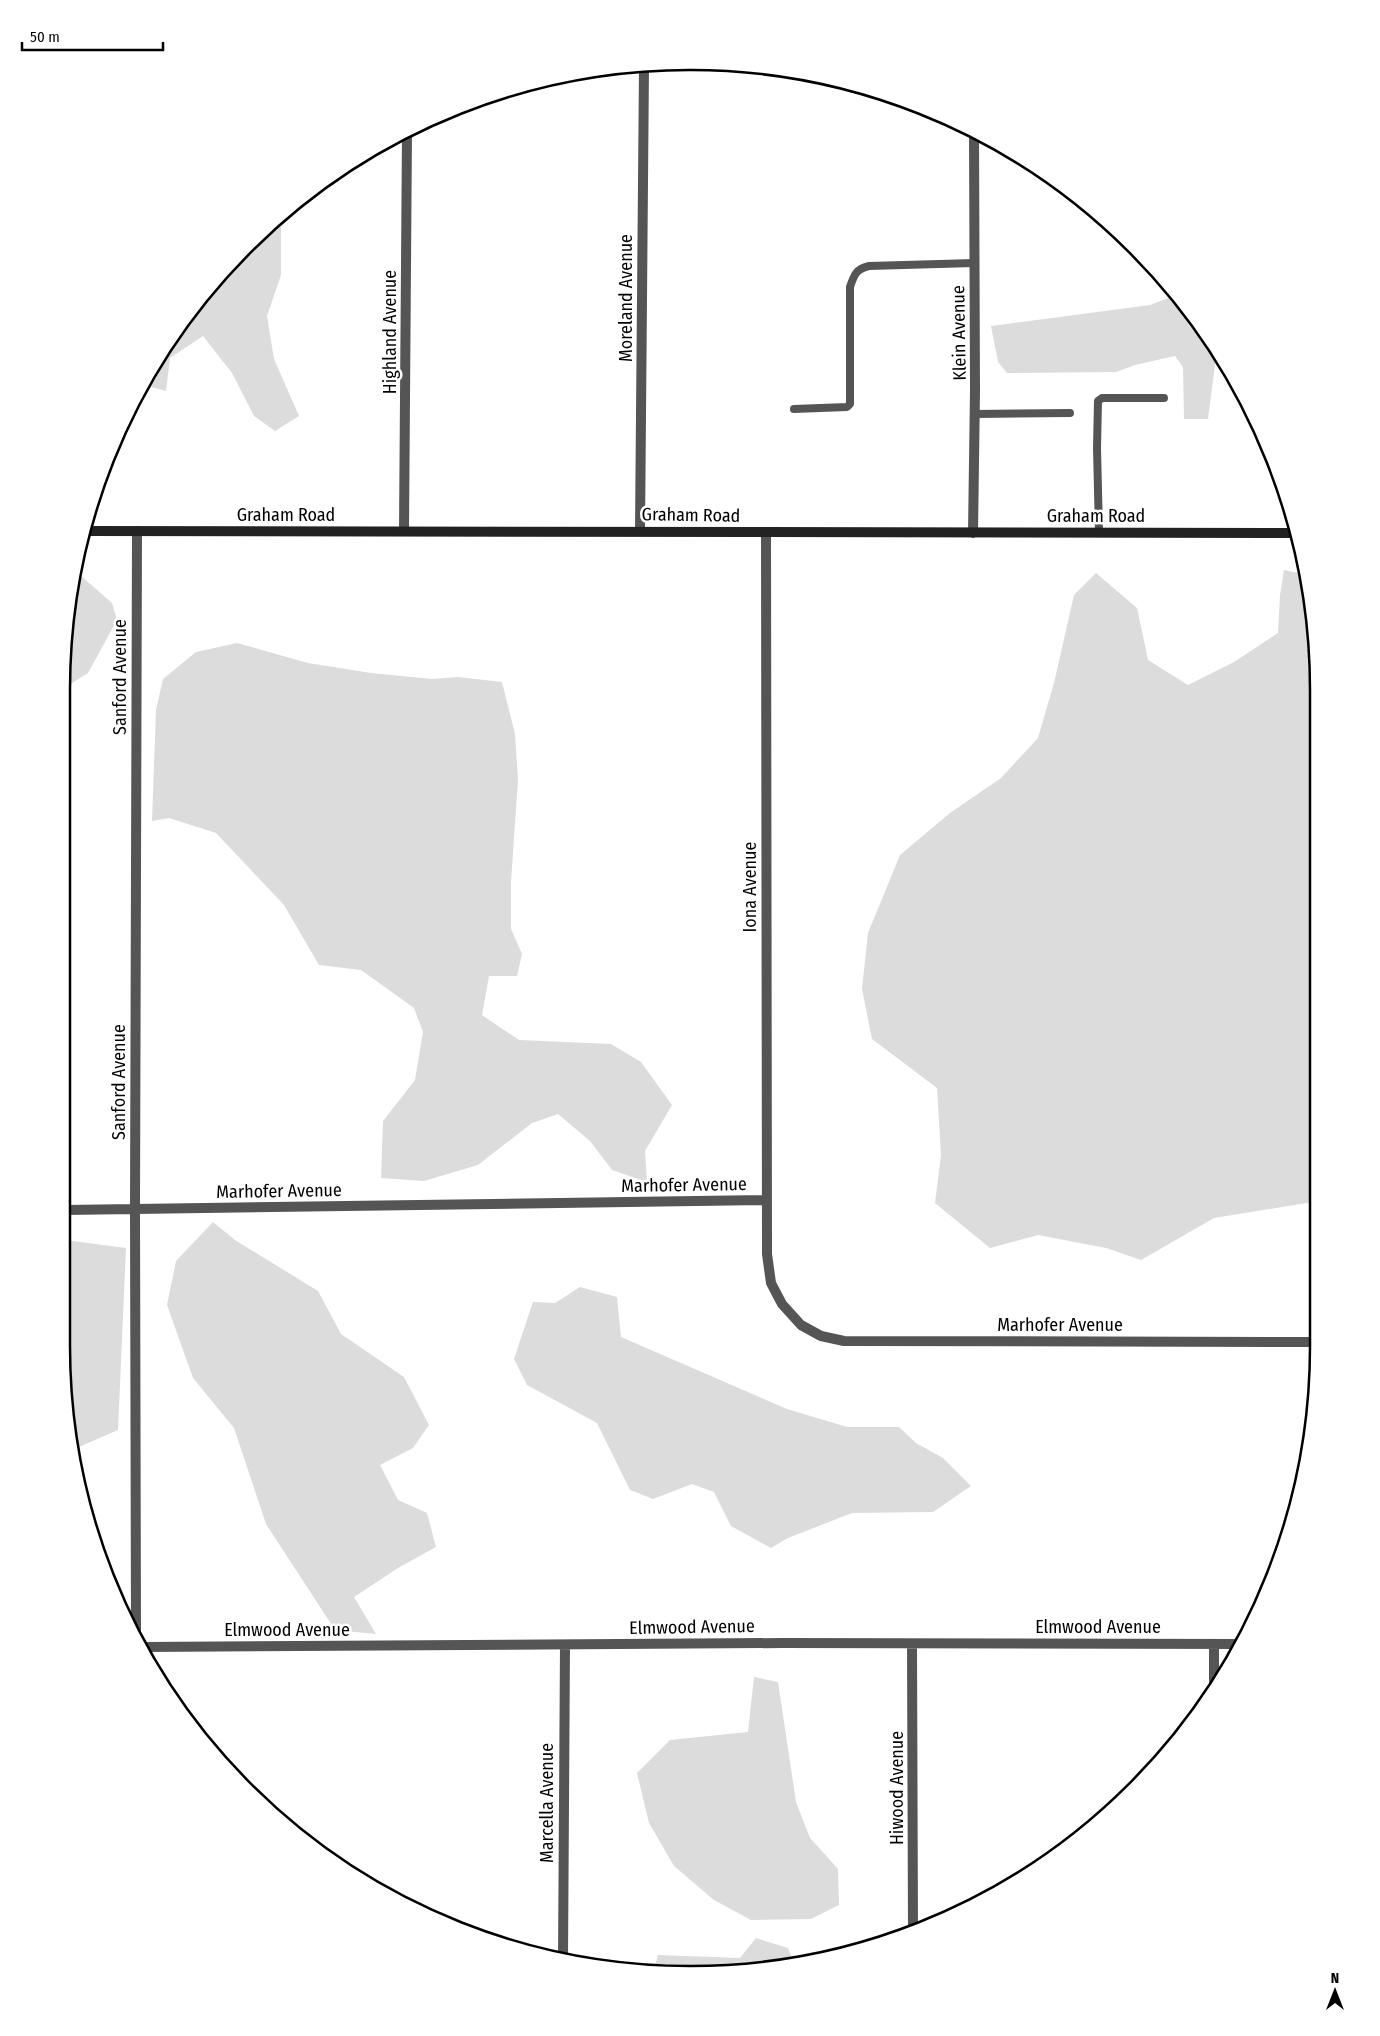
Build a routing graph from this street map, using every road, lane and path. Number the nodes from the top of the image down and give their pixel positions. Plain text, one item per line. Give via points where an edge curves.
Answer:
1 (644, 72) edge
2 (407, 139) edge
3 (974, 139) edge
4 (974, 264) junction
5 (1164, 398) dead end
6 (794, 408) dead end
7 (1070, 413) dead end
8 (975, 414) junction
9 (91, 531) edge
10 (137, 531) junction
11 (404, 531) junction
12 (640, 531) junction
13 (766, 532) junction
14 (1099, 532) junction
15 (973, 533) junction
16 (1290, 533) edge
17 (766, 1200) junction
18 (70, 1210) edge
19 (135, 1210) junction
20 (1310, 1342) edge
21 (136, 1624) edge
22 (912, 1644) junction
23 (565, 1645) junction
24 (1233, 1645) edge
25 (1214, 1646) junction
26 (148, 1647) edge
27 (1214, 1677) edge
28 (913, 1924) edge
29 (563, 1953) edge

1 - 12 street, Moreland Avenue
2 - 11 street, Highland Avenue
3 - 4 street, Klein Avenue
4 - 6 lane via 859,268 850,287 850,404 847,407
4 - 8 street, Klein Avenue
5 - 14 lane via 1102,398 1098,401
7 - 8 lane
8 - 15 street, Klein Avenue
9 - 10 main road, Graham Road
10 - 11 main road, Graham Road
10 - 19 street, Sanford Avenue
11 - 12 main road, Graham Road
12 - 13 main road, Graham Road
13 - 15 main road, Graham Road
13 - 17 street, Iona Avenue
14 - 15 main road, Graham Road
14 - 16 main road, Graham Road
17 - 19 street, Marhofer Avenue
17 - 20 street, Marhofer Avenue via 771,1283 782,1304 801,1325 821,1336 844,1341
18 - 19 street, Marhofer Avenue
19 - 21 street, Sanford Avenue
22 - 23 street, Elmwood Avenue
22 - 25 street, Elmwood Avenue
22 - 28 street, Hiwood Avenue
23 - 26 street, Elmwood Avenue
23 - 29 street, Marcella Avenue
24 - 25 street, Elmwood Avenue
25 - 27 street

